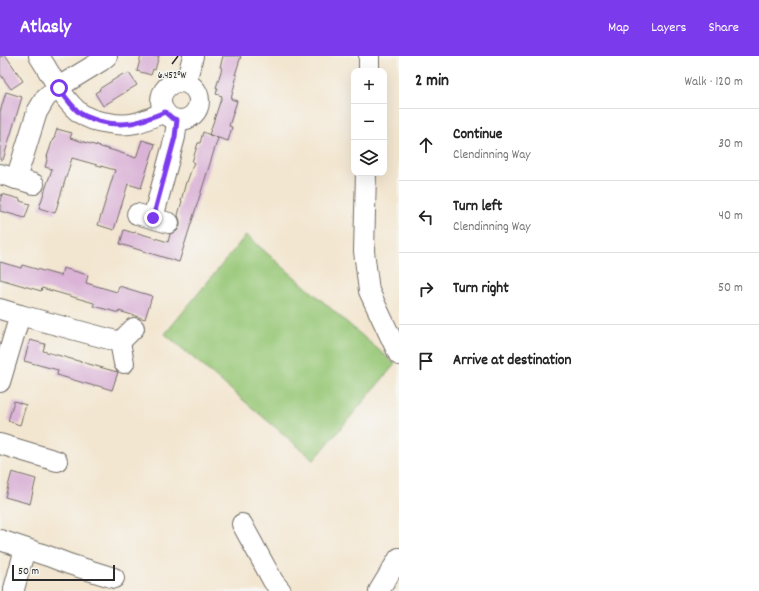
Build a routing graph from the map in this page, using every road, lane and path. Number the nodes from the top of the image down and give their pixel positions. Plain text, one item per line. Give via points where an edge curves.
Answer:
1 (39, 56) edge
2 (107, 56) edge
3 (193, 56) edge
4 (369, 56) edge
5 (369, 68) edge
6 (186, 82) junction
7 (59, 88) junction
8 (171, 116) junction
9 (366, 176) edge
10 (17, 179) edge
11 (153, 218) dead end
12 (0, 309) edge
13 (20, 315) junction
14 (134, 328) dead end
15 (120, 342) junction
16 (399, 355) edge
17 (124, 363) dead end
18 (0, 382) edge
19 (0, 444) edge
20 (57, 461) dead end
21 (242, 524) dead end
22 (0, 540) edge
23 (25, 549) junction
24 (399, 558) edge
25 (114, 578) dead end
26 (14, 591) edge
27 (281, 591) edge
28 (379, 591) edge

1 - 7 street
2 - 7 street
3 - 6 street
4 - 5 street
6 - 8 street via 174,82 164,89 162,107
6 - 8 street via 192,85 199,95 198,108 195,114 184,120
7 - 8 street via 73,107 93,120 119,125
7 - 10 street via 46,98 37,112
8 - 11 street via 175,137
9 - 16 street via 364,251 369,291
12 - 13 street
13 - 15 street
13 - 18 street
14 - 15 street
15 - 17 street
19 - 20 street
21 - 27 street
22 - 23 street
23 - 25 street
23 - 26 street
24 - 28 street

